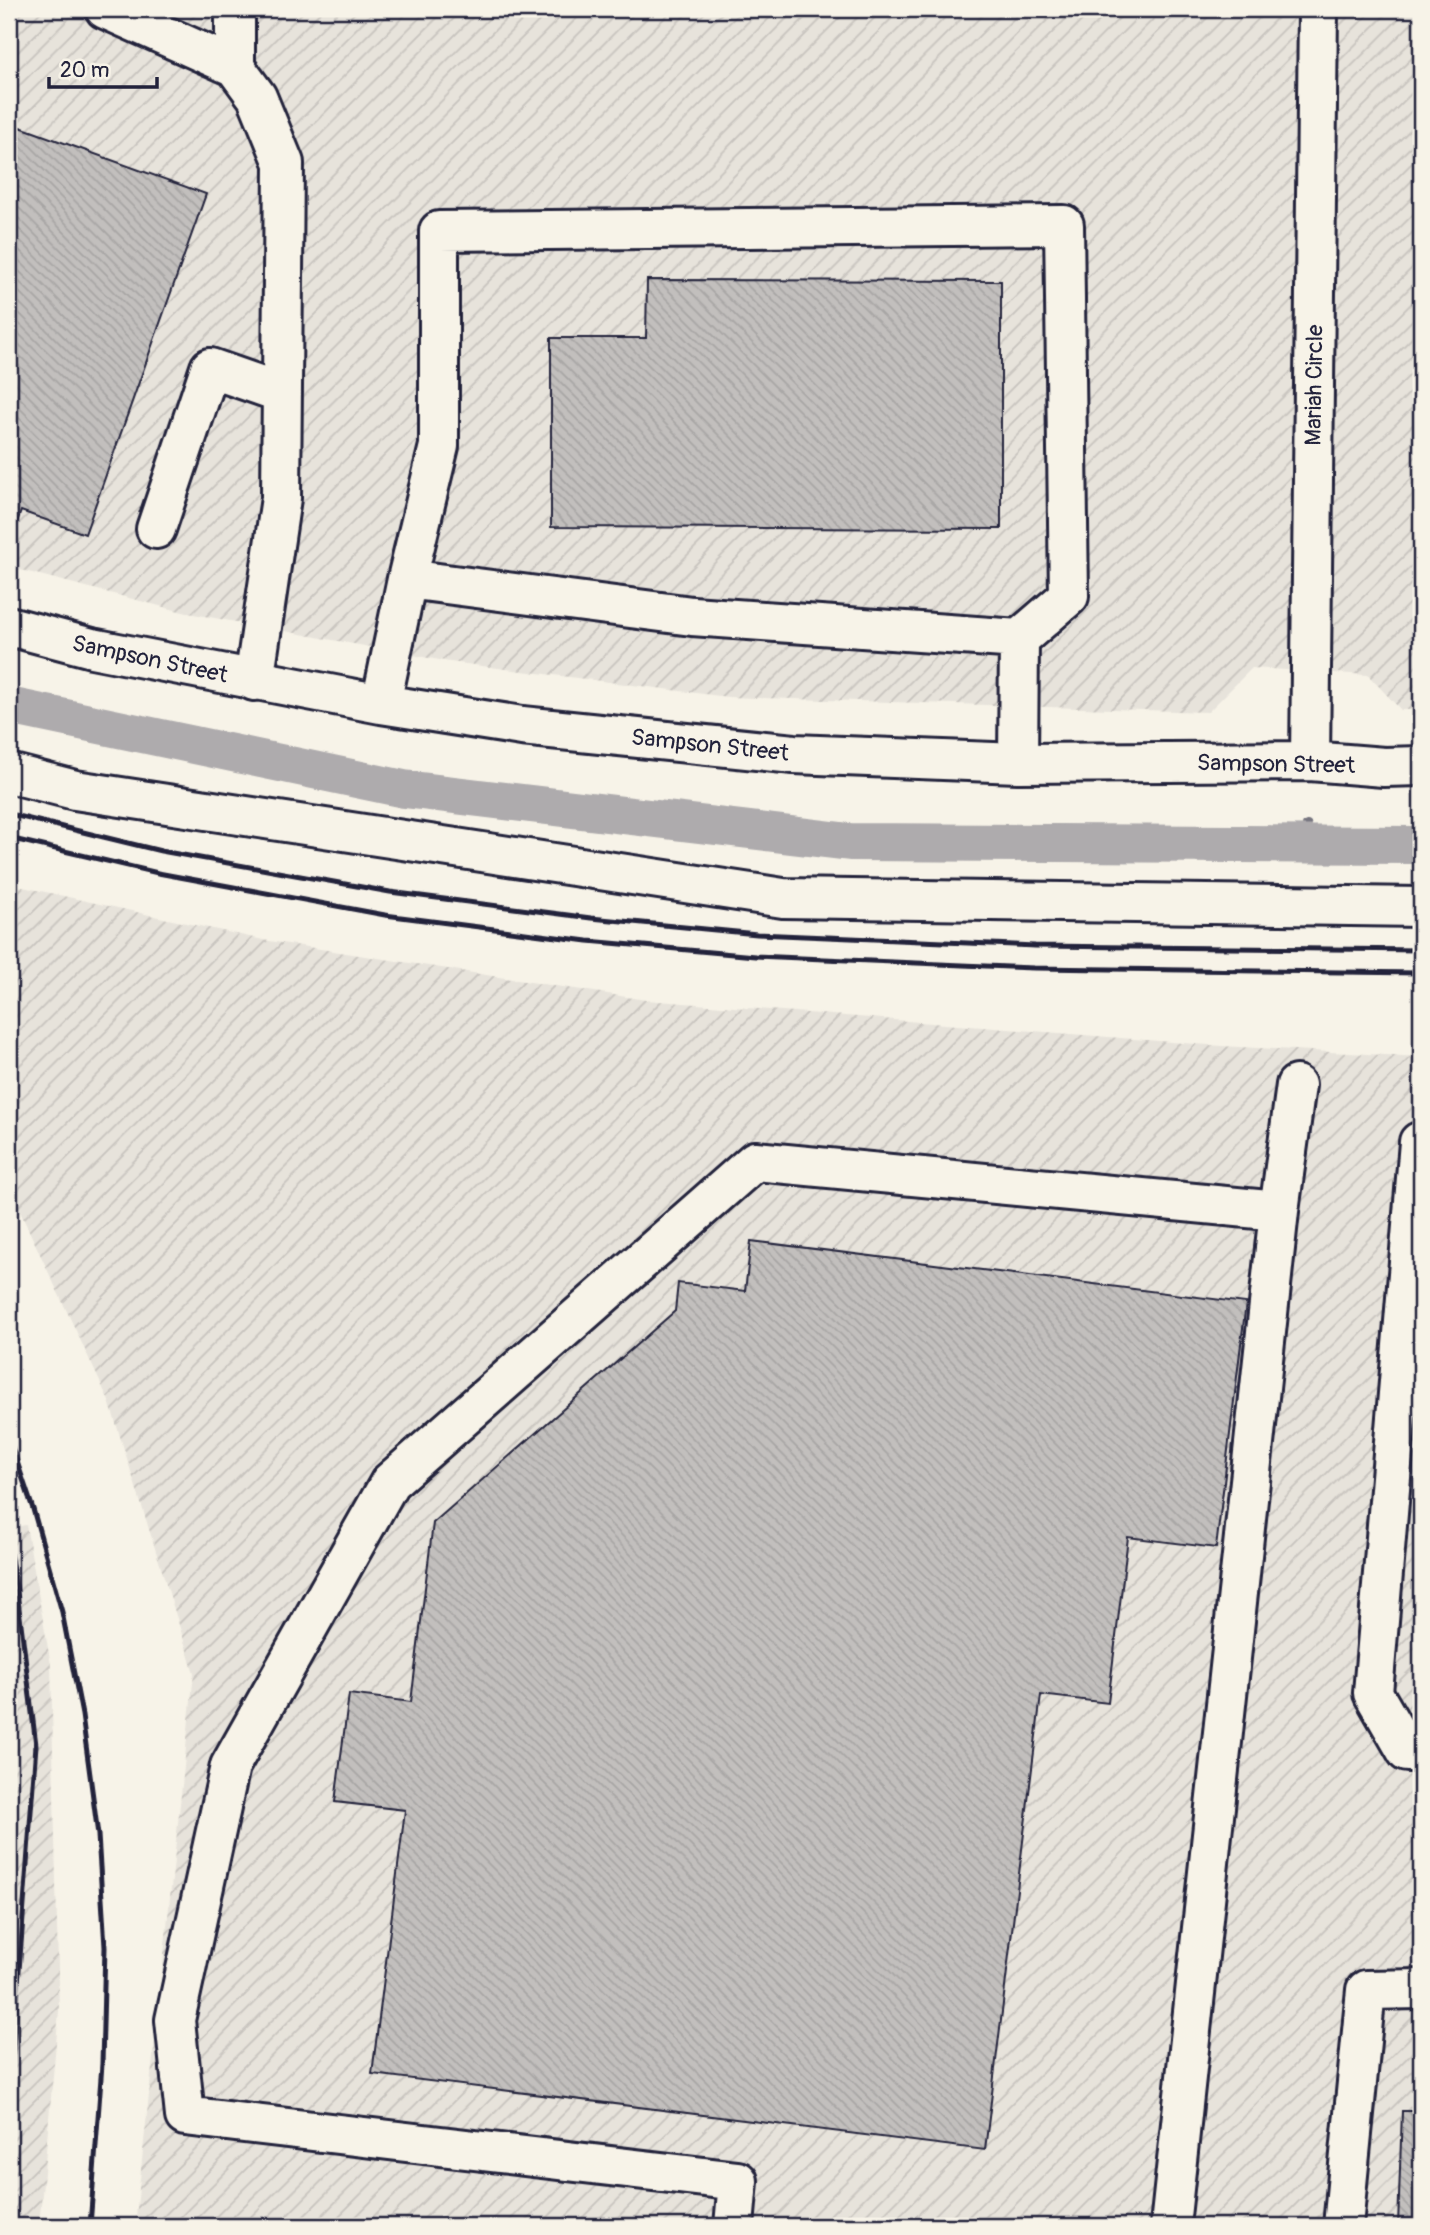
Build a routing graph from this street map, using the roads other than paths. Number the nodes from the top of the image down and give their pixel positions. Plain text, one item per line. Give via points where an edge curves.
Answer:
1 (105, 9) edge
2 (235, 9) edge
3 (1318, 9) edge
4 (235, 67) junction
5 (282, 393) junction
6 (156, 528) dead end
7 (407, 579) junction
8 (9, 626) edge
9 (1019, 639) junction
10 (254, 681) junction
11 (381, 704) junction
12 (1310, 761) junction
13 (1018, 763) junction
14 (1421, 766) edge
15 (9, 773) edge
16 (1421, 907) edge
17 (1296, 1085) dead end
18 (1421, 1142) edge
19 (1279, 1211) junction
20 (1421, 1752) edge
21 (1421, 1989) edge
22 (734, 2226) edge
23 (1170, 2226) edge
24 (1343, 2226) edge

1 - 4 street
2 - 4 street
3 - 12 street, Mariah Circle
4 - 5 street via 257,97 284,163
5 - 6 street via 210,368
5 - 10 street via 281,498
7 - 9 street via 692,616
7 - 9 street via 439,446 439,231 1064,225 1069,596
7 - 11 street
8 - 10 street, Sampson Street
9 - 13 street
10 - 11 street, Sampson Street
11 - 13 street, Sampson Street via 522,726 794,754
12 - 13 street, Sampson Street
12 - 14 street, Sampson Street
15 - 16 street via 75,790 783,898
17 - 19 street
18 - 20 street via 1373,1693 1407,1752
19 - 22 street via 755,1161 390,1482 230,1766 176,2021 186,2116 738,2181
19 - 23 street
21 - 24 street via 1367,1990

